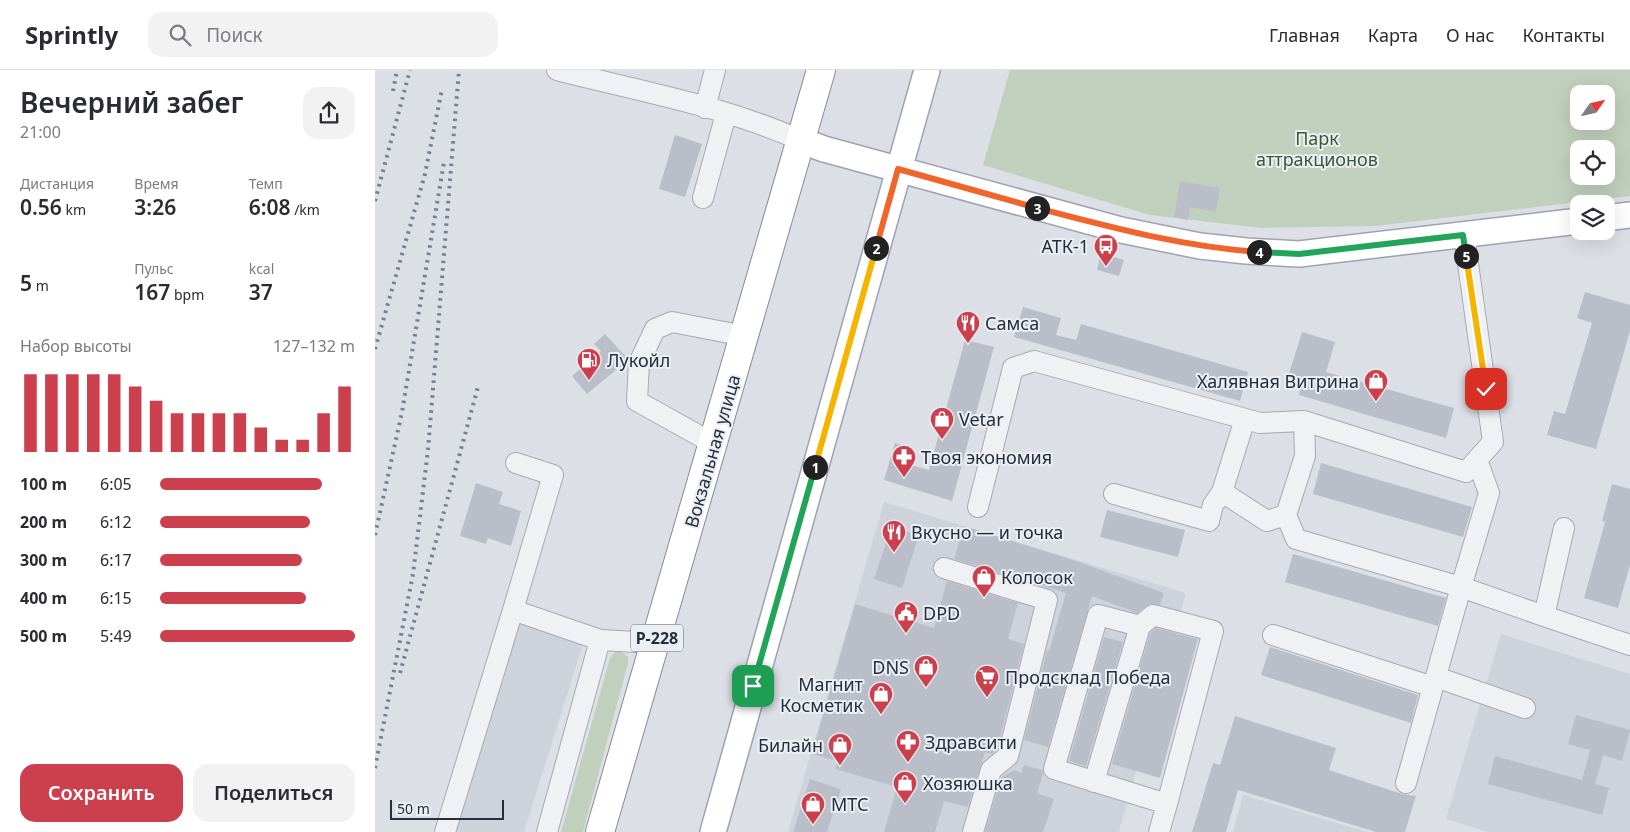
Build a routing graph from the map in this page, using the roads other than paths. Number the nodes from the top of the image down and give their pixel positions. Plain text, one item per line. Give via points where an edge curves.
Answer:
1 (557, 70) edge
2 (715, 70) edge
3 (821, 70) edge
4 (927, 70) edge
5 (705, 108) junction
6 (726, 114) junction
7 (802, 141) junction
8 (898, 169) junction
9 (703, 198) dead end
10 (1630, 215) edge
11 (1615, 217) edge
12 (1570, 222) edge
13 (1463, 235) junction
14 (745, 336) junction
15 (1245, 419) junction
16 (1304, 421) junction
17 (714, 444) junction
18 (1477, 460) junction
19 (516, 462) dead end
20 (1222, 492) junction
21 (1114, 494) dead end
22 (977, 507) dead end
23 (1286, 515) junction
24 (1564, 528) dead end
25 (944, 568) dead end
26 (1461, 587) junction
27 (513, 610) junction
28 (1544, 616) junction
29 (1140, 626) junction
30 (1273, 635) dead end
31 (600, 640) junction
32 (655, 643) junction
33 (1630, 645) edge
34 (1435, 682) junction
35 (1525, 708) dead end
36 (1094, 782) junction
37 (1406, 783) dead end
38 (1167, 804) junction
39 (445, 832) edge
40 (547, 832) edge
41 (600, 832) edge
42 (713, 832) edge
43 (973, 832) edge
44 (1159, 832) edge

1 - 5 street
2 - 5 street
3 - 7 highway, Вокзальная улица / Р-228
4 - 8 main road
5 - 6 street
6 - 7 street via 774,128
6 - 9 street
7 - 8 main road
7 - 14 highway, Вокзальная улица / Р-228
8 - 13 main road via 1090,222 1200,246 1299,254
8 - 42 main road
10 - 11 main road
12 - 13 main road
13 - 18 street via 1493,442
14 - 17 highway, Вокзальная улица / Р-228
14 - 17 street via 672,322 655,329 639,363 637,401
15 - 16 street via 1260,423
15 - 20 street
15 - 22 street via 1034,361 1013,368
16 - 18 street via 1466,472
16 - 23 street via 1305,456
17 - 32 highway, Вокзальная улица / Р-228
18 - 26 street via 1489,493
19 - 27 street via 553,475
20 - 21 street via 1213,504 1209,521
20 - 23 street via 1267,521
23 - 26 street via 1296,539
24 - 28 street
25 - 43 street via 1047,600 1008,756 991,770
26 - 28 street
26 - 34 street
27 - 31 street
27 - 39 street
28 - 33 street
29 - 36 street
29 - 36 street via 1098,614 1053,769
29 - 38 street via 1153,616 1213,631
30 - 34 street
31 - 32 street
31 - 40 street
32 - 41 highway, Вокзальная улица / Р-228
34 - 35 street
34 - 37 street
36 - 38 street
38 - 44 street

